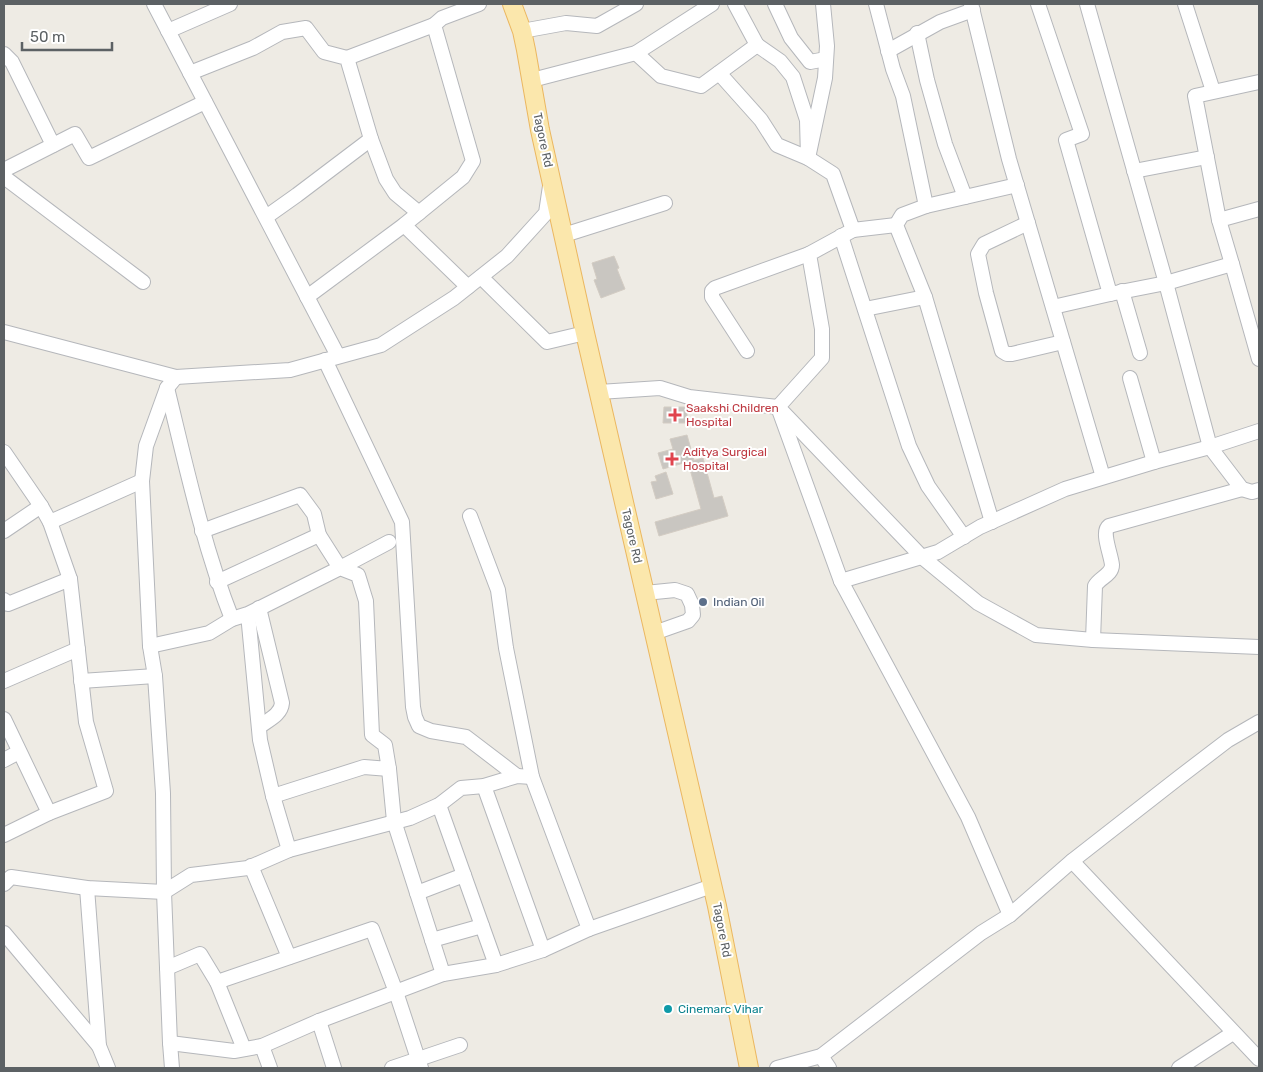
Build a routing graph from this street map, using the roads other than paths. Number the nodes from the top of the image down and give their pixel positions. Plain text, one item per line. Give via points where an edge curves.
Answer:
1 (154, 4) edge
2 (230, 4) edge
3 (479, 4) edge
4 (512, 4) edge
5 (636, 4) edge
6 (712, 4) edge
7 (735, 4) edge
8 (775, 4) edge
9 (823, 4) edge
10 (876, 4) edge
11 (1038, 4) edge
12 (1087, 4) edge
13 (1185, 4) edge
14 (972, 7) edge
15 (434, 25) junction
16 (168, 31) junction
17 (522, 31) junction
18 (917, 34) junction
19 (757, 45) junction
20 (888, 51) junction
21 (636, 53) junction
22 (4, 54) edge
23 (347, 58) junction
24 (826, 59) junction
25 (719, 72) junction
26 (190, 73) junction
27 (532, 80) junction
28 (1259, 82) edge
29 (1213, 91) junction
30 (205, 102) junction
31 (371, 139) junction
32 (54, 145) junction
33 (1207, 157) junction
34 (808, 158) junction
35 (4, 170) edge
36 (1134, 171) junction
37 (4, 177) edge
38 (551, 178) junction
39 (1017, 185) junction
40 (965, 197) junction
41 (665, 202) dead end
42 (926, 206) junction
43 (1259, 209) edge
44 (419, 213) junction
45 (266, 217) junction
46 (1219, 220) junction
47 (1028, 223) junction
48 (404, 225) junction
49 (896, 225) junction
50 (847, 233) junction
51 (564, 235) junction
52 (809, 254) junction
53 (1232, 264) junction
54 (481, 277) junction
55 (143, 282) dead end
56 (1166, 283) junction
57 (468, 287) junction
58 (1116, 292) junction
59 (307, 297) junction
60 (925, 297) junction
61 (1053, 307) junction
62 (865, 309) junction
63 (4, 332) edge
64 (585, 333) junction
65 (1063, 342) junction
66 (747, 351) dead end
67 (1140, 353) dead end
68 (332, 358) junction
69 (1259, 359) edge
70 (176, 377) junction
71 (1130, 378) dead end
72 (167, 388) junction
73 (599, 392) junction
74 (778, 407) junction
75 (1259, 431) edge
76 (1210, 447) junction
77 (6, 458) edge
78 (1154, 462) junction
79 (1103, 477) junction
80 (142, 481) junction
81 (1242, 489) junction
82 (1259, 490) edge
83 (41, 506) junction
84 (470, 516) dead end
85 (50, 522) junction
86 (992, 522) junction
87 (4, 531) edge
88 (202, 531) junction
89 (319, 536) junction
90 (964, 536) junction
91 (389, 542) dead end
92 (922, 557) junction
93 (340, 568) junction
94 (70, 579) junction
95 (841, 581) junction
96 (217, 582) junction
97 (645, 593) junction
98 (5, 603) edge
99 (254, 611) junction
100 (232, 619) junction
101 (654, 634) junction
102 (1093, 640) junction
103 (150, 646) junction
104 (1259, 647) edge
105 (78, 650) junction
106 (155, 676) junction
107 (4, 681) edge
108 (81, 682) junction
109 (4, 718) edge
110 (1259, 722) edge
111 (258, 726) junction
112 (20, 752) junction
113 (4, 760) edge
114 (389, 769) junction
115 (517, 776) junction
116 (532, 777) junction
117 (484, 786) junction
118 (273, 796) junction
119 (439, 805) junction
120 (49, 813) junction
121 (394, 821) junction
122 (4, 835) edge
123 (289, 850) junction
124 (1072, 861) junction
125 (251, 866) junction
126 (464, 875) junction
127 (4, 884) edge
128 (712, 886) junction
129 (87, 888) junction
130 (164, 892) junction
131 (417, 893) junction
132 (1010, 915) junction
133 (482, 926) junction
134 (588, 929) junction
135 (4, 933) edge
136 (432, 940) junction
137 (543, 950) junction
138 (289, 957) junction
139 (496, 966) junction
140 (167, 968) junction
141 (443, 974) junction
142 (217, 982) junction
143 (396, 992) junction
144 (319, 1021) junction
145 (1233, 1033) junction
146 (170, 1043) junction
147 (460, 1045) dead end
148 (98, 1046) junction
149 (262, 1046) junction
150 (244, 1049) junction
151 (821, 1056) junction
152 (1259, 1059) edge
153 (419, 1064) edge
154 (108, 1068) edge
155 (172, 1068) edge
156 (270, 1068) edge
157 (334, 1068) edge
158 (392, 1068) edge
159 (749, 1068) edge
160 (777, 1068) edge
161 (829, 1068) edge
162 (1179, 1068) edge

1 - 16 street
2 - 16 street
3 - 15 street via 442,18
4 - 17 main road, Tagore Rd
5 - 17 street via 597,26 566,23
6 - 21 street
7 - 19 street
8 - 24 street via 791,38 810,62
9 - 24 street
10 - 20 street
11 - 58 street via 1082,134 1066,140
12 - 36 street
13 - 29 street
14 - 18 street
14 - 39 street
15 - 23 street
15 - 44 street via 473,161 463,177
16 - 26 street
17 - 27 main road, Tagore Rd
18 - 20 street
18 - 40 street via 945,144
19 - 25 street
19 - 34 street via 780,62 793,77 807,120
20 - 42 street via 903,96
21 - 25 street via 661,76 701,86
21 - 27 street
22 - 32 street via 12,62
23 - 26 street via 324,52 306,28 282,32 253,48
23 - 31 street
24 - 34 street via 826,78
25 - 34 street via 761,120 777,145
26 - 30 street
27 - 38 main road, Tagore Rd
28 - 29 street
29 - 33 street via 1195,96
30 - 32 street via 89,158 75,134
30 - 45 street
31 - 44 street via 386,179 395,193
31 - 45 street
32 - 35 street
33 - 36 street
33 - 46 street
34 - 50 street via 833,174
36 - 56 street
37 - 55 street
38 - 51 main road, Tagore Rd
38 - 54 street via 546,213 507,256
39 - 40 street
39 - 47 street
40 - 42 street
41 - 51 street
42 - 49 street via 902,215
43 - 46 street
44 - 48 street
45 - 59 street
46 - 53 street
47 - 61 street
47 - 65 street via 984,244 978,254 1002,351 1012,354
48 - 57 street
48 - 59 street
49 - 50 street
49 - 60 street
50 - 52 street
50 - 62 street
51 - 64 main road, Tagore Rd
52 - 66 street via 712,291 712,298
52 - 74 street via 822,329 822,358
53 - 56 street
53 - 69 street
54 - 57 street
54 - 64 street via 547,342
56 - 58 street
56 - 76 street
57 - 68 street via 381,345
58 - 61 street
58 - 67 street
59 - 68 street
60 - 62 street
60 - 86 street
61 - 65 street
62 - 90 street via 909,446 928,486
63 - 70 street
64 - 73 main road, Tagore Rd
65 - 79 street
68 - 70 street via 290,370
68 - 115 street via 402,522 415,717 419,726 466,737
70 - 72 street
71 - 78 street
72 - 80 street via 146,446
72 - 88 street
73 - 74 street via 660,388 689,397
73 - 97 main road, Tagore Rd
74 - 92 street
74 - 95 street
75 - 76 street
76 - 78 street
76 - 81 street
77 - 83 street
78 - 79 street
79 - 86 street via 1065,489
80 - 85 street
80 - 103 street
81 - 82 street
81 - 102 street via 1106,528 1112,567 1095,586
83 - 85 street
83 - 87 street
84 - 116 street via 498,590 506,648
85 - 94 street
86 - 90 street
88 - 89 street via 300,495 314,514
88 - 96 street
89 - 93 street
89 - 96 street
90 - 92 street via 938,552
91 - 93 street
92 - 95 street
92 - 102 street via 978,603 1036,635
93 - 99 street
93 - 114 street via 358,575 366,601 372,735 385,745
94 - 98 street
94 - 105 street
95 - 132 street via 968,817
96 - 100 street
97 - 101 main road, Tagore Rd
97 - 101 street via 675,590 687,594 692,605 693,615 688,621
99 - 100 street
99 - 111 street
99 - 111 street via 282,703 277,714
100 - 103 street via 209,633
101 - 128 main road, Tagore Rd
102 - 104 street
103 - 106 street
105 - 107 street
105 - 108 street
106 - 108 street
106 - 130 street via 163,792
108 - 120 street via 86,722 106,791
109 - 112 street
110 - 124 street via 1228,740
111 - 118 street
112 - 113 street
112 - 120 street
114 - 118 street via 364,767
114 - 121 street
115 - 116 street
115 - 117 street
116 - 134 street
117 - 119 street via 461,788
117 - 137 street
118 - 123 street
119 - 121 street via 410,818
119 - 126 street
120 - 122 street
121 - 123 street
121 - 131 street
123 - 125 street
124 - 132 street
124 - 145 street
125 - 130 street via 191,875
125 - 138 street
126 - 131 street
126 - 133 street
127 - 129 street via 11,877
128 - 134 street
128 - 159 main road, Tagore Rd
129 - 130 street
129 - 148 street
130 - 140 street
131 - 136 street
132 - 151 street via 981,933
133 - 136 street
133 - 139 street
134 - 137 street
135 - 148 street
136 - 141 street
137 - 139 street
138 - 142 street
138 - 143 street via 372,929
139 - 141 street
140 - 142 street via 200,954
140 - 146 street
141 - 143 street
142 - 150 street
143 - 144 street
143 - 153 street
144 - 149 street
144 - 157 street
145 - 152 street
145 - 162 street
146 - 150 street via 234,1051
146 - 155 street
147 - 153 street
148 - 154 street
149 - 150 street
149 - 156 street
151 - 160 street
151 - 161 street
153 - 158 street

